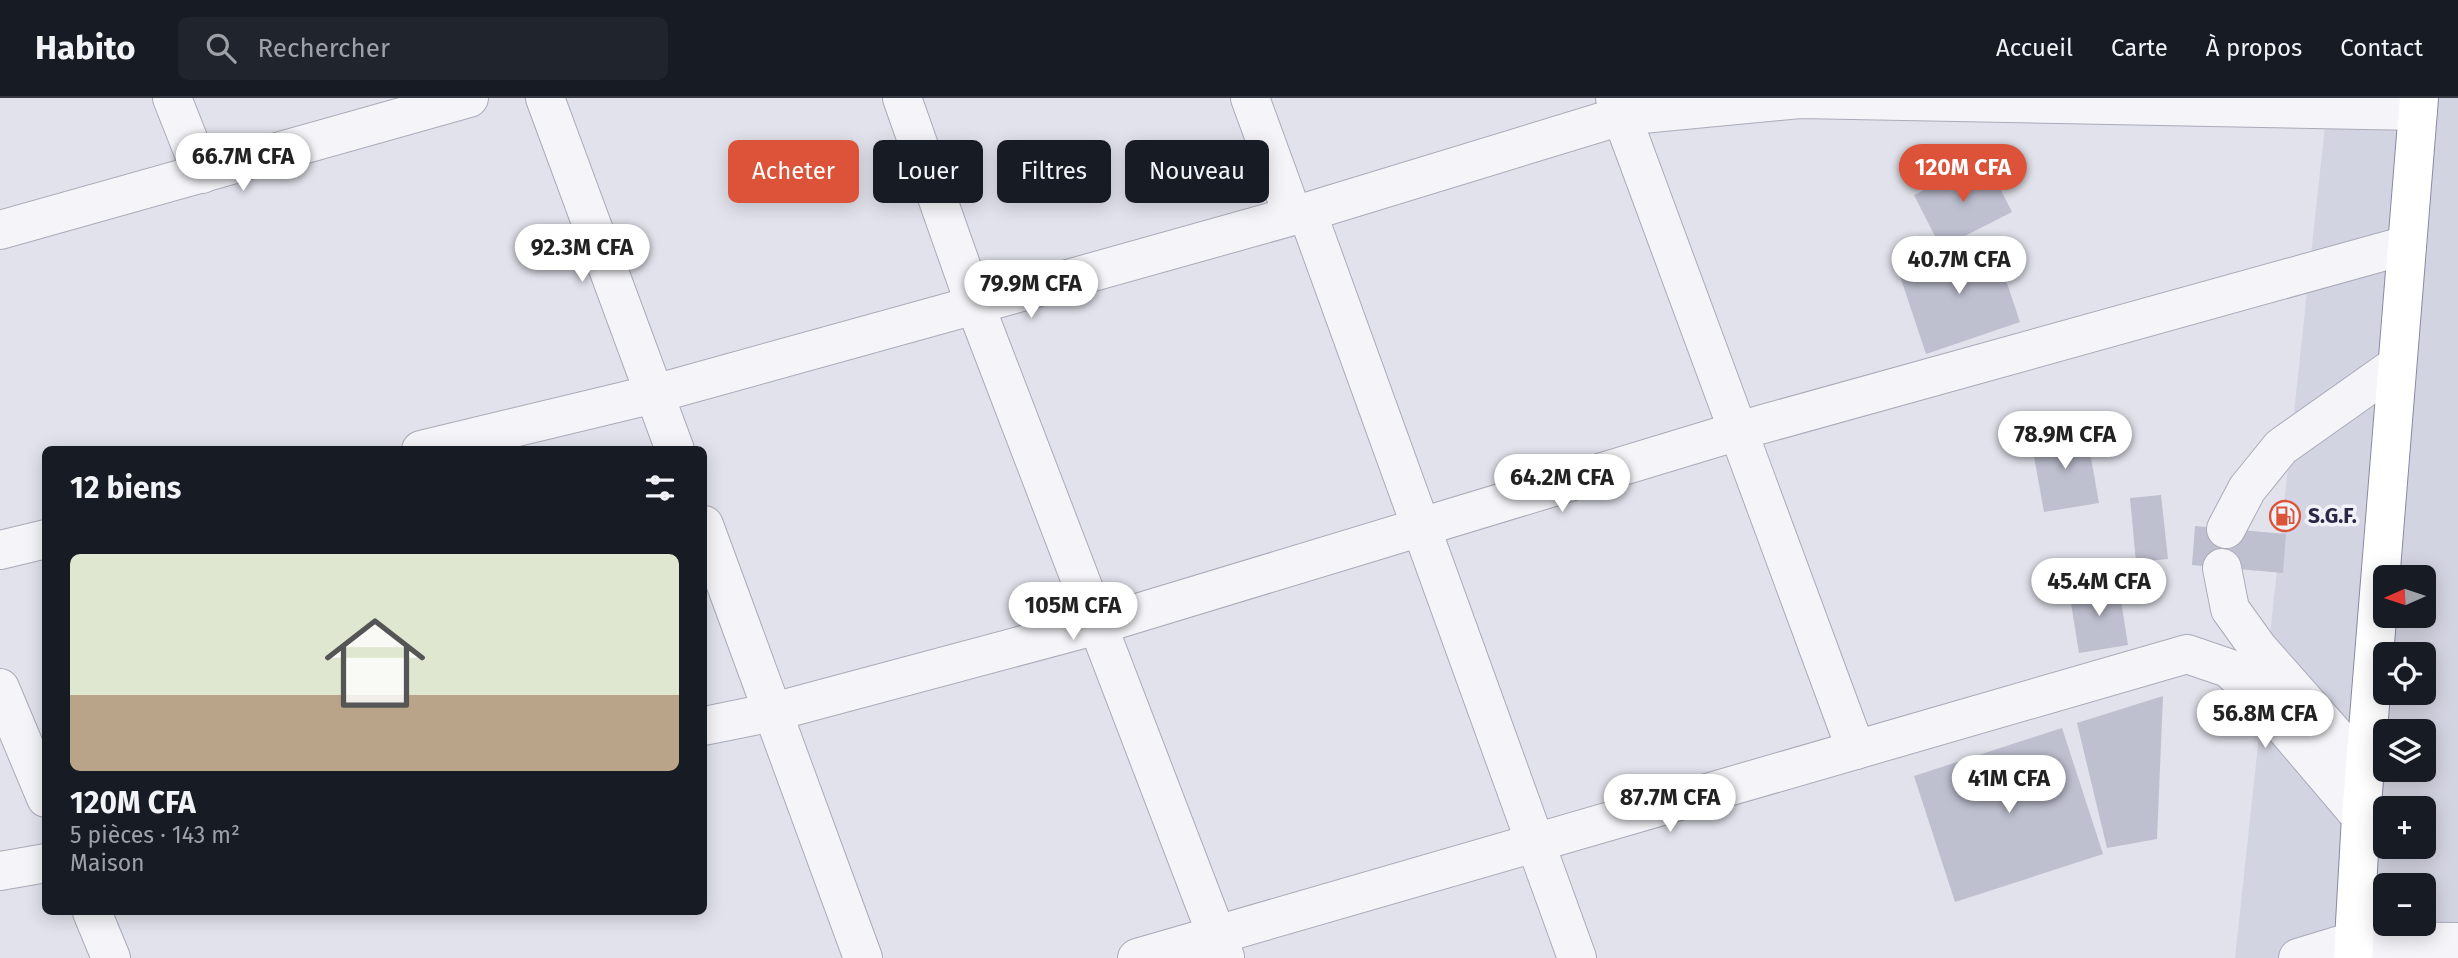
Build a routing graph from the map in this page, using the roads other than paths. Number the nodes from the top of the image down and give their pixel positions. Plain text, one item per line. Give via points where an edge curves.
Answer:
1 (172, 98) edge
2 (469, 98) edge
3 (545, 98) edge
4 (902, 98) edge
5 (1250, 98) edge
6 (2418, 104) edge
7 (1618, 107) edge
8 (202, 174) junction
9 (1300, 214) junction
10 (0, 230) edge
11 (2407, 245) junction
12 (975, 305) junction
13 (2398, 365) junction
14 (654, 394) junction
15 (1738, 430) junction
16 (438, 446) edge
17 (674, 446) edge
18 (1420, 526) junction
19 (2226, 529) dead end
20 (707, 534) edge
21 (42, 540) edge
22 (0, 550) edge
23 (2222, 568) dead end
24 (1098, 625) junction
25 (0, 688) edge
26 (773, 712) junction
27 (707, 725) edge
28 (1856, 750) junction
29 (2364, 768) junction
30 (42, 788) edge
31 (2361, 817) junction
32 (1535, 842) junction
33 (42, 864) edge
34 (0, 871) edge
35 (93, 915) edge
36 (2458, 942) edge
37 (1221, 946) edge
38 (2353, 949) edge
39 (111, 958) edge
40 (863, 958) edge
41 (1137, 958) edge
42 (1577, 958) edge
43 (2298, 958) edge

1 - 8 street
2 - 8 street
3 - 14 street
4 - 12 street
5 - 9 street
6 - 7 street via 1800,99
6 - 11 highway
7 - 9 street
7 - 15 street
8 - 10 street
9 - 12 street
9 - 18 street
11 - 13 highway
11 - 15 street
12 - 14 street
12 - 24 street
13 - 19 street via 2281,447 2247,489
13 - 29 highway
14 - 16 street
14 - 17 street
15 - 18 street
15 - 28 street
18 - 24 street
18 - 32 street
20 - 26 street
21 - 22 street
23 - 29 street via 2230,609 2258,649
24 - 26 street
24 - 37 street
25 - 30 street
26 - 27 street
26 - 40 street
28 - 31 street via 2187,654 2228,668 2254,691
28 - 32 street
29 - 31 highway
31 - 38 highway
32 - 37 street
32 - 42 street
33 - 34 street
35 - 39 street
36 - 38 street
37 - 41 street
38 - 43 street

